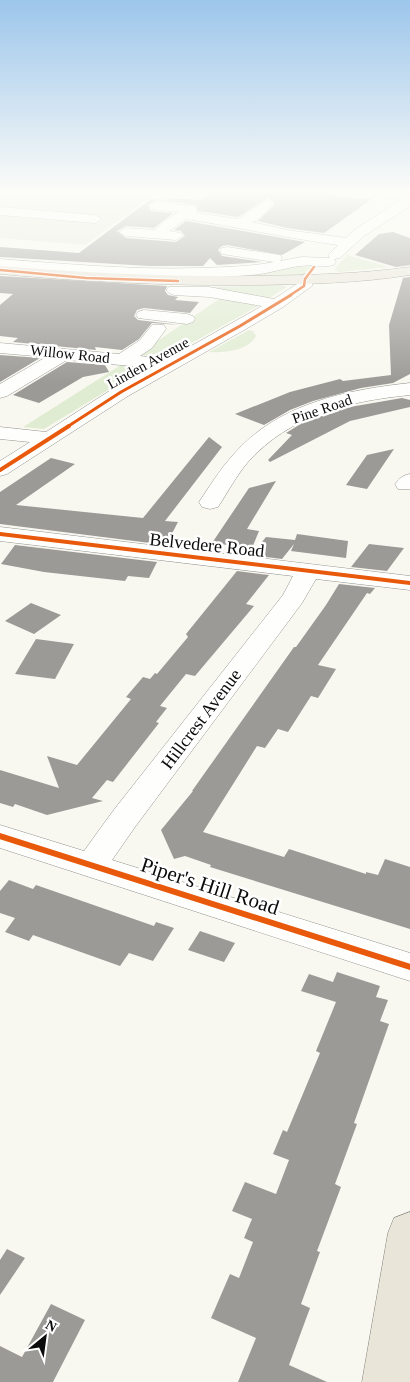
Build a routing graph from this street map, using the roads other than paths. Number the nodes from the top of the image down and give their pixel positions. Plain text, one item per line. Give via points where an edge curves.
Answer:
1 (260, 255) edge
2 (303, 255) edge
3 (335, 255) edge
4 (300, 258) junction
5 (329, 262) junction
6 (0, 263) edge
7 (0, 270) edge
8 (408, 272) edge
9 (0, 279) edge
10 (313, 279) junction
11 (190, 291) junction
12 (277, 304) junction
13 (144, 315) dead end
14 (188, 319) dead end
15 (162, 323) junction
16 (0, 348) edge
17 (64, 354) junction
18 (123, 360) junction
19 (170, 364) junction
20 (410, 389) edge
21 (0, 392) edge
22 (0, 433) edge
23 (48, 438) junction
24 (0, 470) edge
25 (210, 502) dead end
26 (0, 534) edge
27 (306, 570) junction
28 (410, 583) edge
29 (0, 836) edge
30 (91, 866) junction
31 (410, 967) edge
32 (410, 1233) edge
33 (386, 1382) edge

1 - 4 street
2 - 4 street
3 - 5 street, Linden Avenue
4 - 5 street
4 - 6 street via 263,270 212,273 107,271
5 - 10 street, Linden Avenue
7 - 10 main road via 128,280
8 - 10 main road
9 - 11 street
10 - 12 street, Linden Avenue
11 - 12 street
11 - 15 street
12 - 19 street, Linden Avenue
13 - 15 street
14 - 15 street
15 - 18 street via 146,344
16 - 17 street, Willow Road
17 - 18 street, Willow Road
17 - 21 street
18 - 19 street, Willow Road
19 - 23 street, Linden Avenue
20 - 25 street, Pine Road via 346,399 278,425 241,459
22 - 23 street
23 - 24 street, Linden Avenue
26 - 27 street, Belvedere Road
27 - 28 street, Belvedere Road
27 - 30 street, Hillcrest Avenue via 293,598
29 - 30 street, Piper's Hill Road
30 - 31 street, Piper's Hill Road
32 - 33 main road

